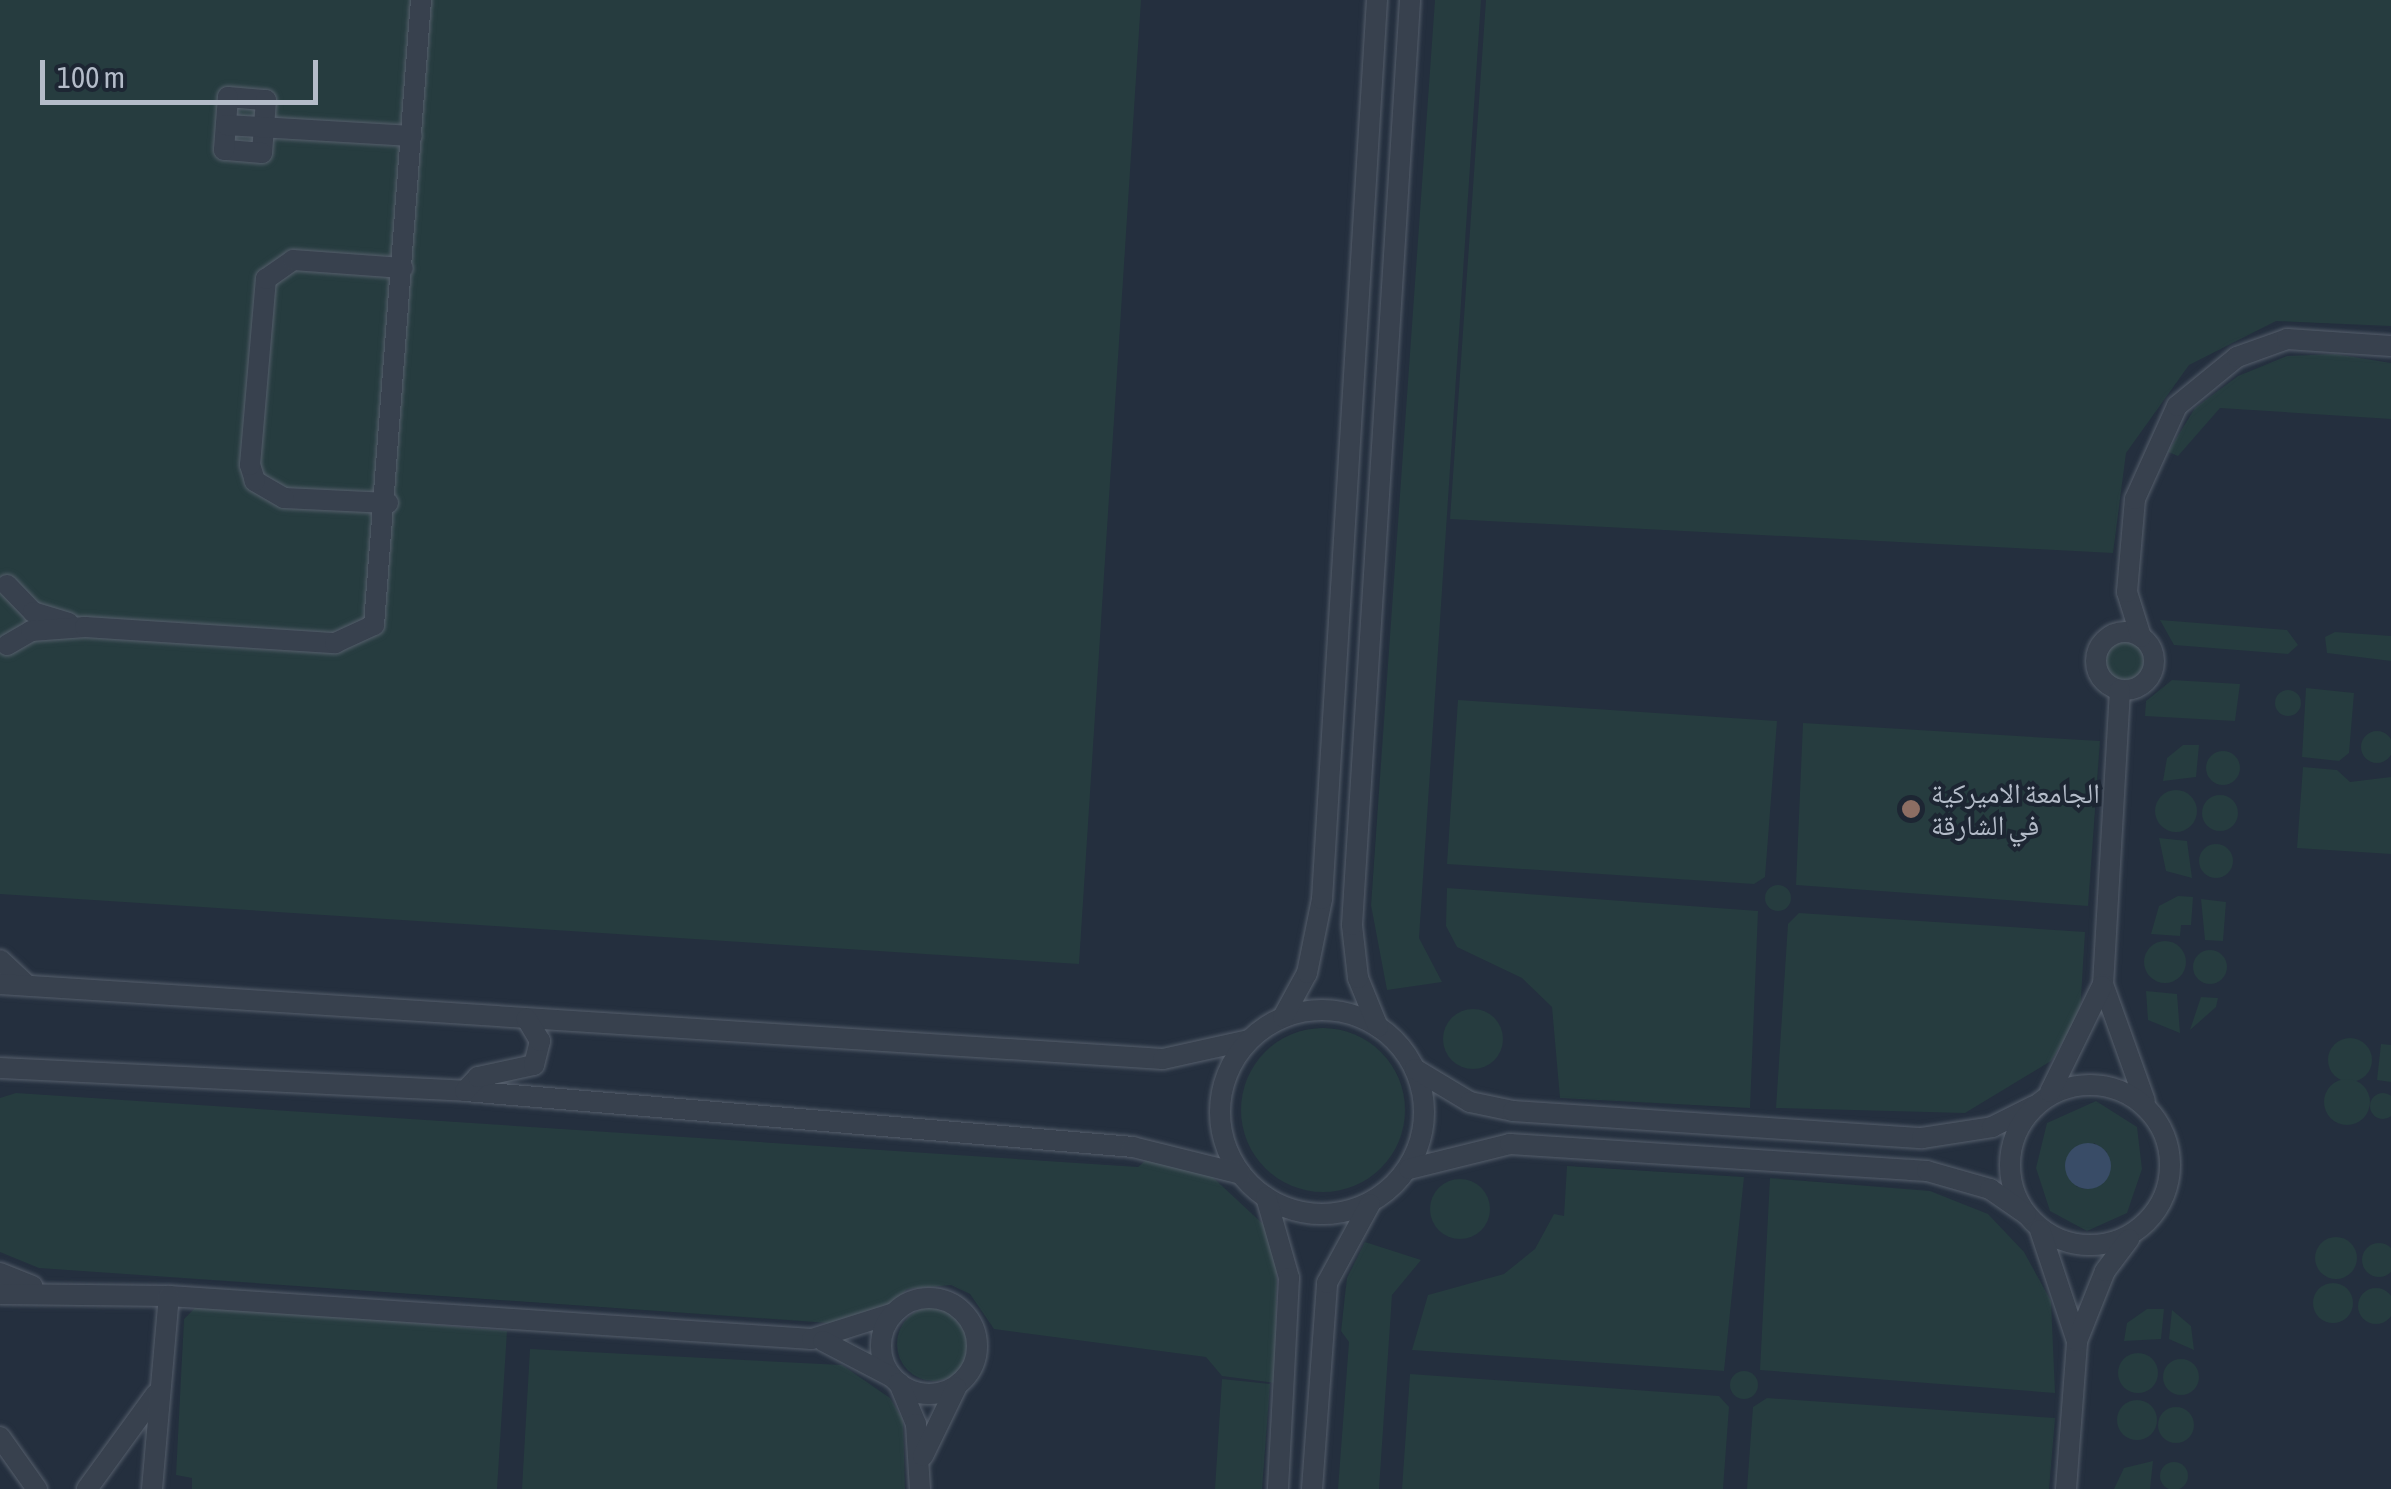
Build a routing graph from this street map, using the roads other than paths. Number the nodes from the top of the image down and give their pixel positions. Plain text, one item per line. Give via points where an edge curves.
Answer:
1 (421, 0) edge
2 (1377, 0) edge
3 (1410, 0) edge
4 (226, 125) dead end
5 (412, 136) junction
6 (403, 268) junction
7 (2391, 346) edge
8 (388, 503) junction
9 (4, 581) edge
10 (2127, 592) junction
11 (85, 627) junction
12 (2111, 635) junction
13 (2141, 637) junction
14 (3, 649) edge
15 (2120, 690) junction
16 (0, 960) edge
17 (0, 984) edge
18 (2103, 984) junction
19 (28, 985) junction
20 (1284, 1017) junction
21 (528, 1019) junction
22 (1378, 1027) junction
23 (1249, 1040) junction
24 (0, 1068) edge
25 (1415, 1069) junction
26 (465, 1091) junction
27 (2042, 1099) junction
28 (2147, 1108) junction
29 (1513, 1110) junction
30 (1510, 1144) junction
31 (1409, 1169) junction
32 (1241, 1174) junction
33 (1266, 1198) junction
34 (1371, 1202) junction
35 (2033, 1222) junction
36 (2134, 1234) junction
37 (0, 1273) edge
38 (40, 1288) junction
39 (0, 1294) edge
40 (168, 1296) junction
41 (894, 1313) junction
42 (812, 1339) junction
43 (2077, 1342) junction
44 (162, 1378) junction
45 (895, 1380) junction
46 (958, 1385) junction
47 (2, 1441) edge
48 (920, 1467) junction
49 (0, 1475) edge
50 (150, 1486) edge
51 (38, 1489) edge
52 (87, 1489) edge
53 (920, 1489) edge
54 (1278, 1489) edge
55 (1312, 1489) edge
56 (2066, 1489) edge

1 - 5 street
2 - 20 street via 1322,899 1307,973
3 - 22 street via 1352,925 1358,978
4 - 5 street
5 - 6 street
6 - 8 street
6 - 8 street via 292,260 266,279 251,448 255,481 268,492
7 - 10 street via 2287,340 2195,387 2140,474
8 - 11 street via 381,607 358,636 312,644
9 - 11 street via 33,612
9 - 14 street via 17,615
10 - 12 street
10 - 13 street
11 - 14 street via 32,632
12 - 13 street
12 - 15 street via 2096,664
13 - 15 street via 2154,659 2150,676
15 - 18 street
16 - 19 street
17 - 19 street
18 - 27 street
18 - 28 street via 2116,1042
19 - 21 street
20 - 22 street via 1332,1010
20 - 23 street
21 - 23 street via 1163,1059
21 - 26 street via 540,1041 534,1065 478,1077
22 - 25 street
23 - 32 street via 1220,1106
24 - 26 street
25 - 29 street via 1470,1102
25 - 31 street via 1424,1114
26 - 32 street via 1160,1150
27 - 28 street via 2091,1080
27 - 29 street via 1992,1127 1922,1138
27 - 35 street via 2017,1166
28 - 36 street via 2164,1172
29 - 30 street
30 - 31 street
30 - 35 street via 1927,1172 1980,1185
31 - 34 street
32 - 33 street
33 - 34 street via 1312,1214
33 - 54 street via 1289,1278
34 - 55 street via 1327,1284
35 - 36 street via 2086,1250
35 - 43 street
36 - 43 street via 2105,1271
37 - 38 street
38 - 39 street
38 - 40 street
40 - 42 street
40 - 44 street
41 - 42 street
41 - 45 street via 882,1344
41 - 46 street via 938,1299 965,1314 977,1344
42 - 45 street
43 - 56 street
44 - 50 street
44 - 52 street via 136,1431
45 - 46 street via 918,1393
45 - 48 street
46 - 48 street
47 - 49 street
47 - 51 street
48 - 53 street

